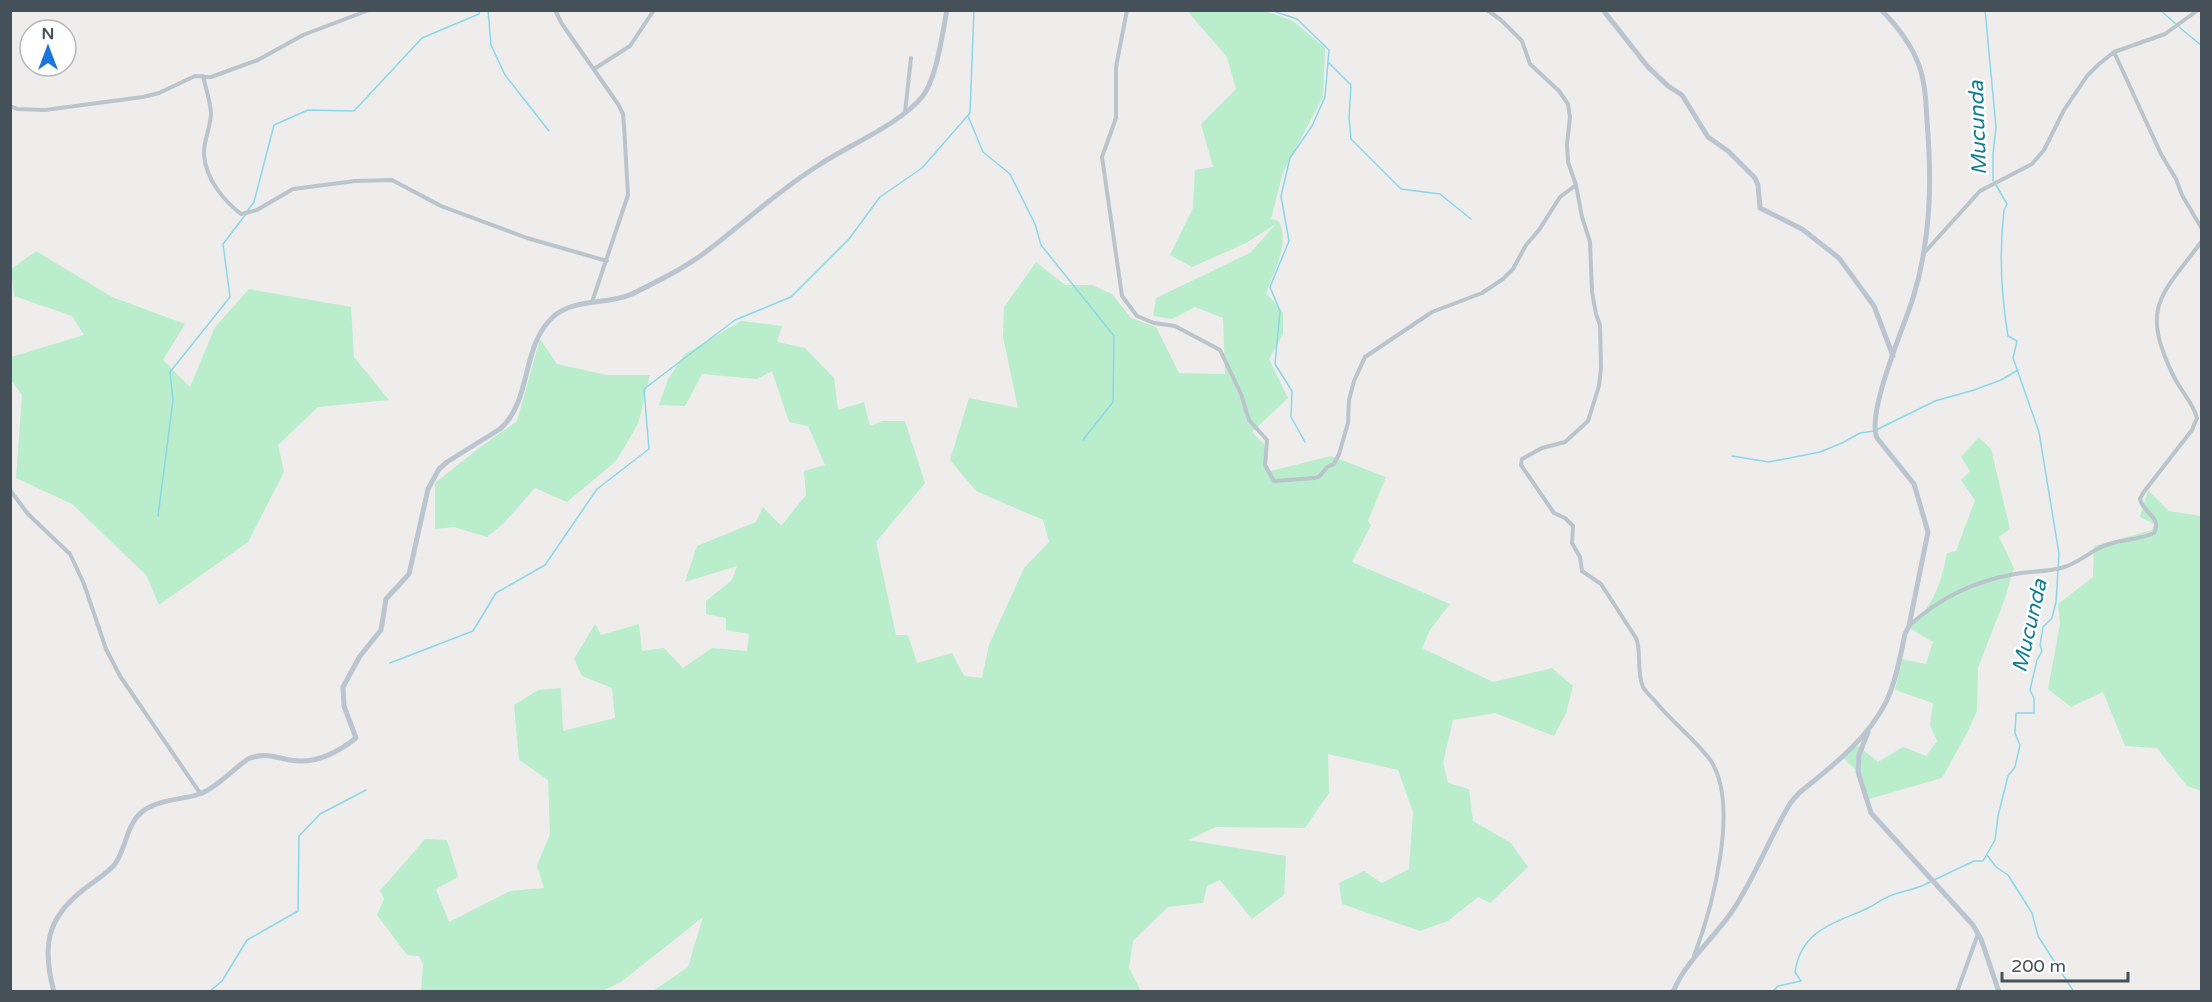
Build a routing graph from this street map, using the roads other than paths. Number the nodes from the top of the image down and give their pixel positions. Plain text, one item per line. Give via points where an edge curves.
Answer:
1 (369, 10) edge
2 (654, 10) edge
3 (947, 10) edge
4 (1127, 10) edge
5 (1487, 10) edge
6 (1603, 10) edge
7 (1881, 10) edge
8 (2198, 10) edge
9 (554, 11) edge
10 (2115, 52) junction
11 (911, 58) dead end
12 (594, 69) junction
13 (203, 76) junction
14 (10, 106) edge
15 (905, 112) junction
16 (1576, 185) junction
17 (2202, 229) edge
18 (2202, 241) edge
19 (1923, 254) junction
20 (607, 261) junction
21 (592, 303) junction
22 (1893, 356) junction
23 (10, 490) edge
24 (1909, 627) junction
25 (1869, 729) junction
26 (200, 794) junction
27 (1978, 933) junction
28 (1692, 959) junction
29 (54, 992) edge
30 (1673, 992) edge
31 (1957, 992) edge
32 (1999, 992) edge

1 - 13 street via 303,35 258,60 211,77
2 - 12 street via 630,46
3 - 15 street via 931,81 921,99
4 - 16 street via 1116,67 1116,118 1102,157 1122,296 1137,316 1175,326 1220,350 1249,420 1267,440 1265,465 1274,481 1315,478 1334,464 1348,423 1354,381 1365,357 1432,312 1482,293 1503,279 1514,269 1560,196
5 - 16 street via 1522,41 1530,64 1568,104 1567,152
6 - 22 street via 1648,67 1682,95 1708,137 1755,178 1760,208 1802,229 1839,258 1874,306
7 - 19 street via 1917,58 1926,95 1930,207
8 - 10 street via 2165,34
9 - 12 street
10 - 17 street via 2161,154
10 - 19 street via 2087,76 2039,157 1980,191
11 - 15 street
12 - 20 street via 618,104 624,125 628,195
13 - 14 street via 131,100 45,110
13 - 20 street via 211,116 204,155 214,183 229,205 241,214 293,189 392,180 441,206 527,238
15 - 21 street via 802,176 692,261 631,294
16 - 28 street via 1590,242 1592,292 1600,325 1599,386 1591,414 1581,430 1565,442 1528,454 1521,462 1554,513 1573,526 1572,543 1582,571 1601,584 1636,638 1644,688 1717,771 1724,804 1719,864
18 - 24 street via 2164,292 2155,319 2168,365 2197,418 2140,499 2154,518 2154,533 2102,547 2060,569 1977,584 1935,604
19 - 22 street
20 - 21 street
21 - 26 street via 562,310 547,324 534,344 515,412 508,422 439,469 428,489 409,574 386,599 381,630 360,656 343,687 344,706 356,738 319,760 292,761 256,755
22 - 24 street via 1874,431 1914,484 1928,532
23 - 26 street via 28,514 70,554 120,676
24 - 25 street via 1887,700
25 - 27 street via 1858,772 1871,813
25 - 28 street via 1791,802 1739,901
26 - 29 street via 143,811 130,828 114,865 59,914 47,942
27 - 31 street
27 - 32 street
28 - 30 street

